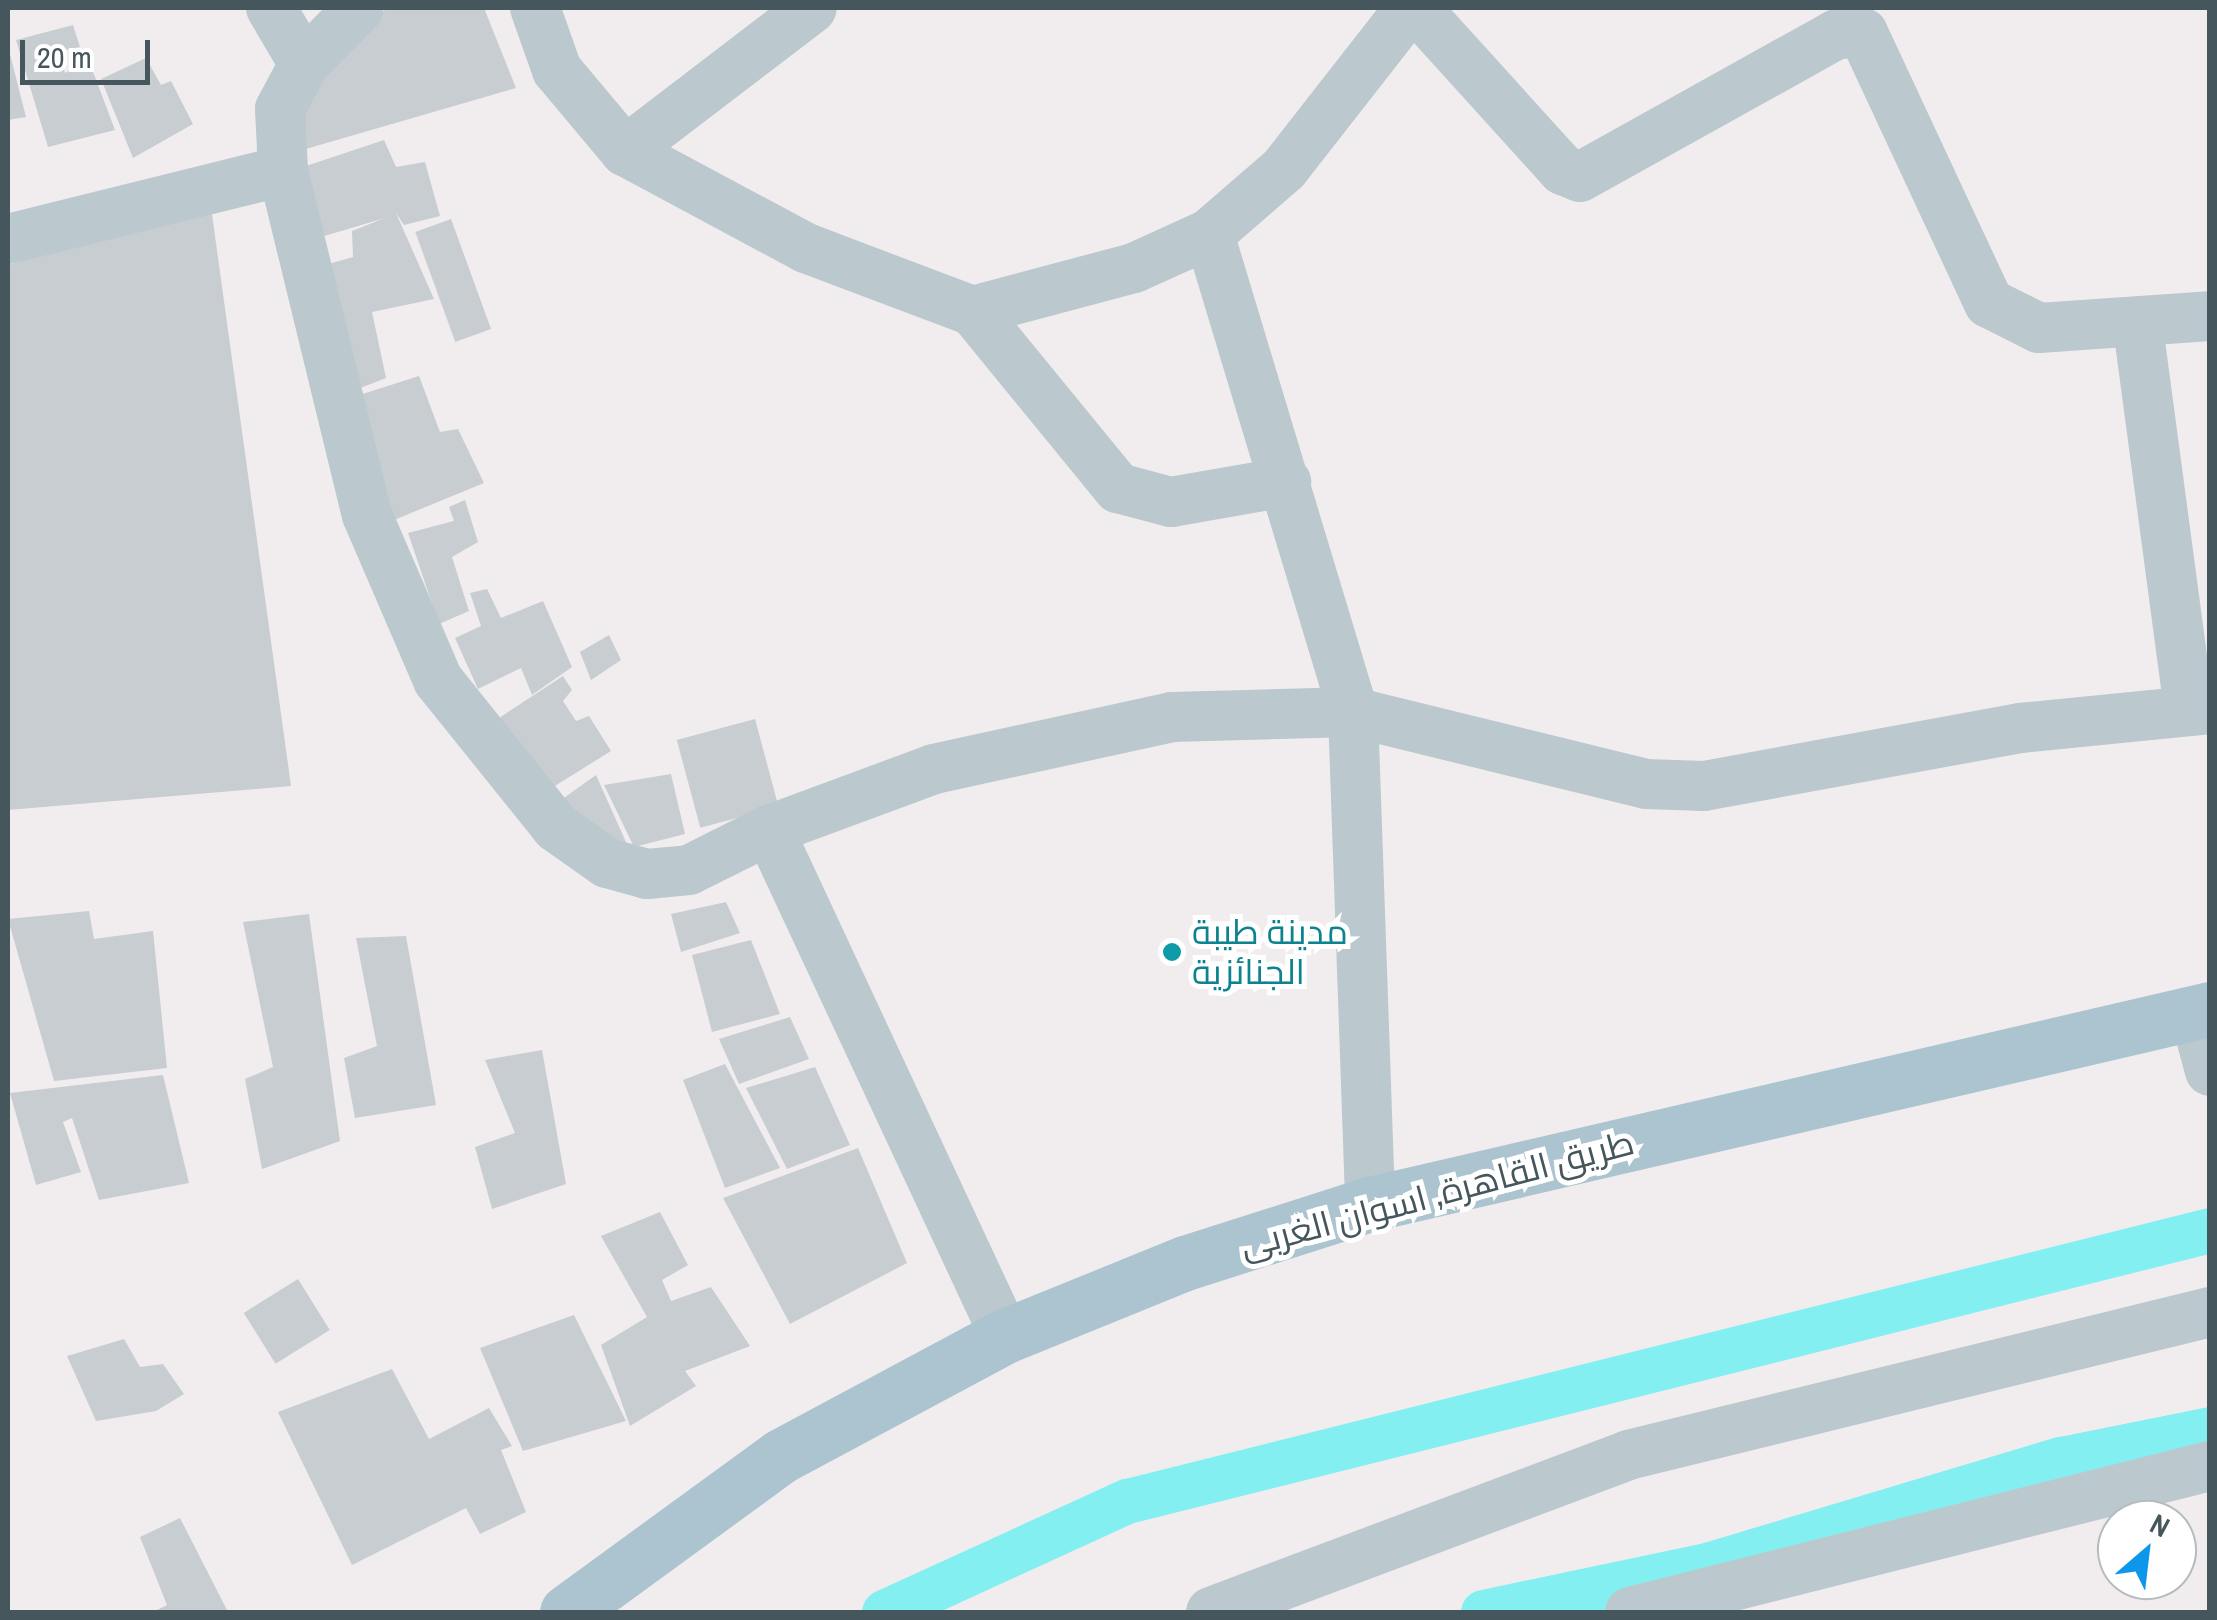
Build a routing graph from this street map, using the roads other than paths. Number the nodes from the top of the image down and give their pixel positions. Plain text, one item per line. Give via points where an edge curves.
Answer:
1 (271, 8) edge
2 (359, 8) edge
3 (535, 8) edge
4 (812, 8) edge
5 (1395, 16) edge
6 (304, 64) junction
7 (625, 151) junction
8 (283, 172) junction
9 (1209, 234) junction
10 (8, 239) edge
11 (972, 312) junction
12 (2210, 316) edge
13 (2138, 326) junction
14 (1286, 482) junction
15 (2199, 710) edge
16 (1352, 712) junction
17 (769, 830) junction
18 (2204, 1036) edge
19 (1370, 1204) junction
20 (2210, 1312) edge
21 (1005, 1336) junction
22 (2210, 1466) edge
23 (567, 1612) edge
24 (1210, 1612) edge
25 (1630, 1612) edge

1 - 6 street
2 - 6 street
3 - 7 street via 557,70
4 - 7 street
5 - 9 street via 1284,169
5 - 13 street via 1563,170 1580,177 1837,34 1863,33 1989,303 2021,325
6 - 8 street via 280,108
7 - 11 street via 806,248
8 - 10 street
8 - 17 street via 367,515 438,680 556,826 607,862 648,874 689,870
9 - 11 street via 1134,268
9 - 14 street
11 - 14 street via 1118,488 1171,502
12 - 13 street
13 - 15 street
14 - 16 street
15 - 16 street via 2020,728 1704,786 1646,784
16 - 17 street via 1172,717 1057,738 917,774
16 - 19 street
17 - 21 street
18 - 19 main road, طريق القاهرة, اسوان الغربى
19 - 21 main road, طريق القاهرة, اسوان الغربى via 1185,1262
20 - 24 street via 1628,1455
21 - 23 main road, طريق القاهرة, اسوان الغربى via 782,1456
22 - 25 street

